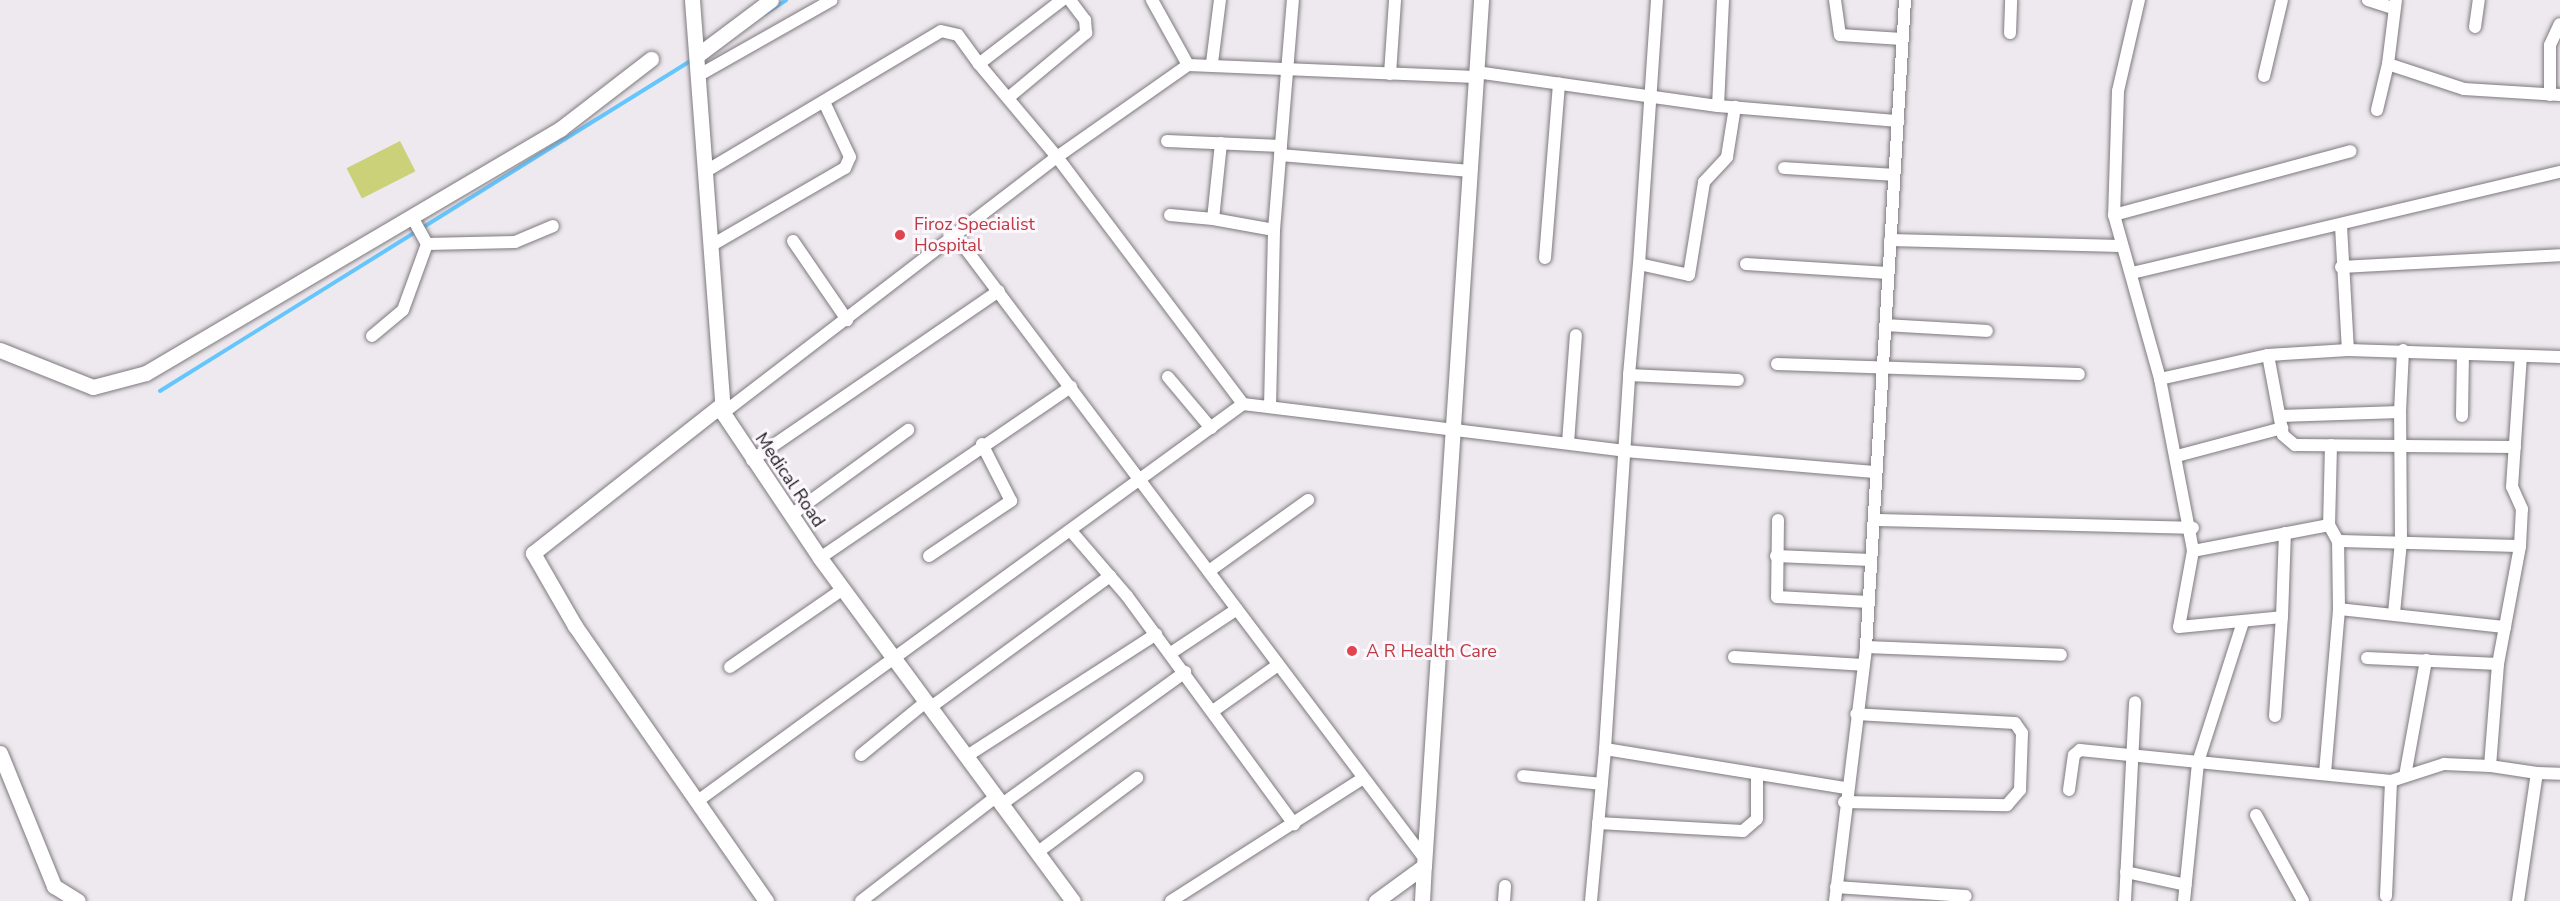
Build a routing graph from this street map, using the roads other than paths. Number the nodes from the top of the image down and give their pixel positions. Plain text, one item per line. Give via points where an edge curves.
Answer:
1 (692, 0) edge
2 (771, 0) edge
3 (832, 0) edge
4 (1062, 0) edge
5 (1070, 0) edge
6 (1152, 0) edge
7 (1220, 0) edge
8 (1293, 0) edge
9 (1395, 0) edge
10 (1481, 0) edge
11 (1657, 0) edge
12 (1723, 0) edge
13 (1835, 0) edge
14 (1905, 0) edge
15 (2012, 0) edge
16 (2139, 0) edge
17 (2282, 0) edge
18 (2368, 0) edge
19 (2479, 0) edge
20 (2394, 4) edge
21 (2560, 24) edge
22 (2475, 27) dead end
23 (2010, 33) dead end
24 (1902, 39) junction
25 (699, 54) junction
26 (651, 59) dead end
27 (1212, 63) junction
28 (979, 64) junction
29 (2388, 64) junction
30 (1188, 65) junction
31 (1287, 69) junction
32 (701, 74) junction
33 (1390, 74) junction
34 (1476, 74) junction
35 (2264, 76) dead end
36 (1560, 84) junction
37 (1652, 92) junction
38 (2555, 95) edge
39 (1008, 98) junction
40 (824, 102) junction
41 (1718, 106) junction
42 (1735, 107) junction
43 (2377, 110) dead end
44 (1898, 121) junction
45 (1167, 141) dead end
46 (1221, 143) junction
47 (1281, 151) junction
48 (2351, 151) dead end
49 (1057, 157) junction
50 (1784, 168) dead end
51 (708, 170) junction
52 (1470, 171) junction
53 (2560, 172) edge
54 (1894, 175) junction
55 (1170, 215) dead end
56 (2114, 215) junction
57 (412, 217) junction
58 (1213, 219) junction
59 (553, 226) dead end
60 (2341, 226) junction
61 (1274, 230) junction
62 (956, 236) junction
63 (1890, 240) junction
64 (793, 241) dead end
65 (427, 244) junction
66 (712, 245) junction
67 (2120, 246) junction
68 (2560, 255) edge
69 (1545, 258) dead end
70 (1639, 264) junction
71 (1746, 264) dead end
72 (2342, 267) junction
73 (1888, 273) junction
74 (2132, 273) junction
75 (999, 291) junction
76 (847, 320) junction
77 (1886, 325) junction
78 (1987, 331) dead end
79 (1576, 335) dead end
80 (372, 336) dead end
81 (0, 350) edge
82 (2348, 350) junction
83 (2403, 350) junction
84 (2463, 354) junction
85 (2268, 355) junction
86 (2521, 356) junction
87 (2560, 357) edge
88 (1777, 364) dead end
89 (1884, 370) junction
90 (2079, 374) dead end
91 (1629, 375) junction
92 (1168, 376) dead end
93 (2160, 379) junction
94 (1738, 380) dead end
95 (1071, 387) junction
96 (1243, 404) junction
97 (1270, 407) junction
98 (722, 409) junction
99 (2400, 412) junction
100 (2462, 416) dead end
101 (2281, 422) junction
102 (1211, 428) junction
103 (1453, 429) junction
104 (908, 430) dead end
105 (2400, 442) junction
106 (1568, 443) junction
107 (982, 444) junction
108 (2331, 445) junction
109 (2515, 447) junction
110 (1625, 451) junction
111 (2177, 456) junction
112 (752, 460) junction
113 (1874, 472) junction
114 (1140, 481) junction
115 (1308, 501) dead end
116 (791, 515) junction
117 (1778, 520) dead end
118 (1874, 520) junction
119 (2329, 525) junction
120 (2193, 528) junction
121 (1071, 531) junction
122 (2285, 533) junction
123 (2338, 541) junction
124 (2401, 541) junction
125 (2520, 546) junction
126 (2193, 551) junction
127 (929, 556) dead end
128 (1776, 556) junction
129 (820, 558) junction
130 (1871, 560) junction
131 (1209, 571) junction
132 (1110, 576) junction
133 (843, 590) junction
134 (1869, 602) junction
135 (1237, 609) junction
136 (2339, 609) junction
137 (2394, 613) junction
138 (2282, 617) junction
139 (2243, 622) junction
140 (2505, 627) junction
141 (1156, 634) junction
142 (1866, 647) junction
143 (1171, 653) junction
144 (2061, 655) dead end
145 (1734, 657) dead end
146 (2367, 658) dead end
147 (897, 660) junction
148 (2426, 660) junction
149 (2498, 664) junction
150 (1278, 665) junction
151 (1863, 665) junction
152 (730, 667) dead end
153 (1185, 672) junction
154 (2135, 702) dead end
155 (929, 704) junction
156 (1213, 711) junction
157 (1856, 714) junction
158 (2275, 716) dead end
159 (1605, 749) junction
160 (0, 753) edge
161 (861, 755) dead end
162 (967, 756) junction
163 (2131, 756) junction
164 (2198, 762) junction
165 (2490, 766) junction
166 (2325, 773) junction
167 (2537, 773) junction
168 (1757, 774) junction
169 (2560, 774) edge
170 (1523, 776) dead end
171 (2405, 776) junction
172 (1137, 778) dead end
173 (1362, 779) junction
174 (2391, 781) junction
175 (1602, 784) junction
176 (1845, 788) junction
177 (2069, 790) dead end
178 (699, 800) junction
179 (1000, 800) junction
180 (1844, 802) junction
181 (2256, 815) dead end
182 (1598, 823) junction
183 (1294, 824) junction
184 (1038, 852) junction
185 (1424, 862) junction
186 (2126, 872) junction
187 (2186, 885) junction
188 (1505, 886) dead end
189 (1836, 887) junction
190 (1966, 896) dead end
191 (2383, 899) edge
192 (78, 901) edge
193 (766, 901) edge
194 (861, 901) edge
195 (1073, 901) edge
196 (1171, 901) edge
197 (1376, 901) edge
198 (1422, 901) edge
199 (1504, 901) edge
200 (1591, 901) edge
201 (1835, 901) edge
202 (2125, 901) edge
203 (2184, 901) edge
204 (2303, 901) edge
205 (2518, 901) edge

1 - 25 street, Medical Road
2 - 25 street
3 - 32 street
4 - 28 street
5 - 39 street via 1084,20 1086,33
6 - 30 street
7 - 27 street
8 - 31 street
9 - 33 street
10 - 34 street
11 - 37 street
12 - 41 street
13 - 24 street via 1840,36
14 - 24 street
15 - 23 street
16 - 56 street via 2118,91
17 - 35 street
18 - 20 street
19 - 22 street
20 - 29 street
21 - 38 street via 2550,45
24 - 44 street
25 - 32 street, Medical Road
26 - 57 street via 560,129
27 - 30 street
27 - 31 street
28 - 39 street
28 - 40 street via 958,34 941,31
29 - 38 street via 2464,89
29 - 43 street
30 - 49 street via 1167,74
31 - 33 street
31 - 47 street
32 - 51 street, Medical Road
33 - 34 street
34 - 36 street
34 - 52 street
36 - 37 street
36 - 69 street
37 - 41 street
37 - 70 street
39 - 49 street
40 - 51 street
40 - 66 street via 850,157 845,168
41 - 42 street
42 - 44 street
42 - 70 street via 1727,157 1704,182 1689,275
44 - 54 street
45 - 46 street
46 - 47 street
46 - 58 street
47 - 52 street
47 - 61 street
48 - 56 street
49 - 62 street
49 - 96 street
50 - 54 street
51 - 66 street, Medical Road
52 - 103 street
53 - 60 street
54 - 63 street
55 - 58 street
56 - 67 street
57 - 65 street
57 - 81 street via 146,373 93,387
58 - 61 street
59 - 65 street via 516,242
60 - 72 street
60 - 74 street
61 - 97 street
62 - 75 street
62 - 76 street
63 - 67 street
63 - 73 street
64 - 76 street
65 - 80 street via 403,310
66 - 98 street, Medical Road
67 - 74 street
68 - 72 street
70 - 91 street
71 - 73 street
72 - 82 street
73 - 77 street
74 - 93 street
75 - 95 street
75 - 112 street
76 - 98 street
77 - 78 street
77 - 89 street
79 - 106 street
82 - 83 street
82 - 85 street
83 - 84 street
83 - 99 street
84 - 86 street
84 - 100 street
85 - 93 street
85 - 101 street
86 - 87 street
86 - 109 street
88 - 89 street
89 - 90 street
89 - 113 street
91 - 94 street
91 - 110 street
92 - 102 street
93 - 111 street
95 - 107 street
95 - 114 street
96 - 97 street
96 - 102 street
97 - 103 street
98 - 112 street, Medical Road
98 - 178 street via 532,554 575,626
99 - 101 street
99 - 105 street
101 - 108 street via 2295,445
101 - 111 street
102 - 114 street
103 - 106 street
103 - 185 street
104 - 116 street
105 - 108 street
105 - 109 street
105 - 124 street
106 - 110 street
107 - 127 street via 1011,501
107 - 129 street
108 - 119 street
109 - 125 street via 2512,487 2522,509
110 - 113 street
110 - 159 street
111 - 120 street
112 - 116 street, Medical Road
113 - 118 street
114 - 121 street
114 - 131 street
115 - 131 street
116 - 129 street, Medical Road
117 - 128 street
118 - 120 street
118 - 130 street
119 - 122 street
119 - 123 street
120 - 126 street
121 - 132 street
121 - 147 street
122 - 126 street
122 - 138 street
123 - 124 street
123 - 136 street
124 - 125 street
124 - 137 street
125 - 140 street
126 - 139 street via 2179,627
128 - 130 street
128 - 134 street via 1777,597
129 - 133 street, Medical Road
130 - 134 street
131 - 135 street
132 - 141 street
132 - 155 street
133 - 147 street, Medical Road
133 - 152 street
134 - 142 street
135 - 143 street
135 - 150 street
136 - 137 street
136 - 166 street
137 - 140 street
138 - 139 street
138 - 158 street
139 - 164 street
140 - 149 street
141 - 143 street
141 - 162 street
142 - 144 street
142 - 151 street
143 - 153 street
145 - 151 street
146 - 148 street
147 - 155 street, Medical Road
147 - 178 street
148 - 149 street
148 - 171 street
149 - 165 street
150 - 156 street
150 - 173 street
151 - 157 street
153 - 156 street
153 - 179 street
154 - 163 street
155 - 161 street
155 - 162 street, Medical Road
156 - 183 street
157 - 176 street
157 - 180 street via 2015,723 2022,733 2020,790 2007,805
159 - 168 street
159 - 175 street
160 - 192 street via 54,886
162 - 179 street, Medical Road
163 - 164 street
163 - 177 street via 2076,752
163 - 186 street
164 - 166 street
164 - 187 street
165 - 167 street
165 - 171 street via 2444,764
166 - 174 street
167 - 169 street
167 - 205 street
168 - 176 street
168 - 182 street via 1757,819 1743,831
170 - 175 street
171 - 174 street
172 - 184 street
173 - 183 street
173 - 185 street
174 - 191 street
175 - 182 street
176 - 180 street
178 - 193 street
179 - 184 street, Medical Road
179 - 194 street
180 - 189 street
181 - 204 street
182 - 200 street
183 - 196 street
184 - 195 street, Medical Road
185 - 197 street
185 - 198 street
186 - 187 street
186 - 202 street
187 - 203 street
188 - 199 street
189 - 190 street
189 - 201 street

